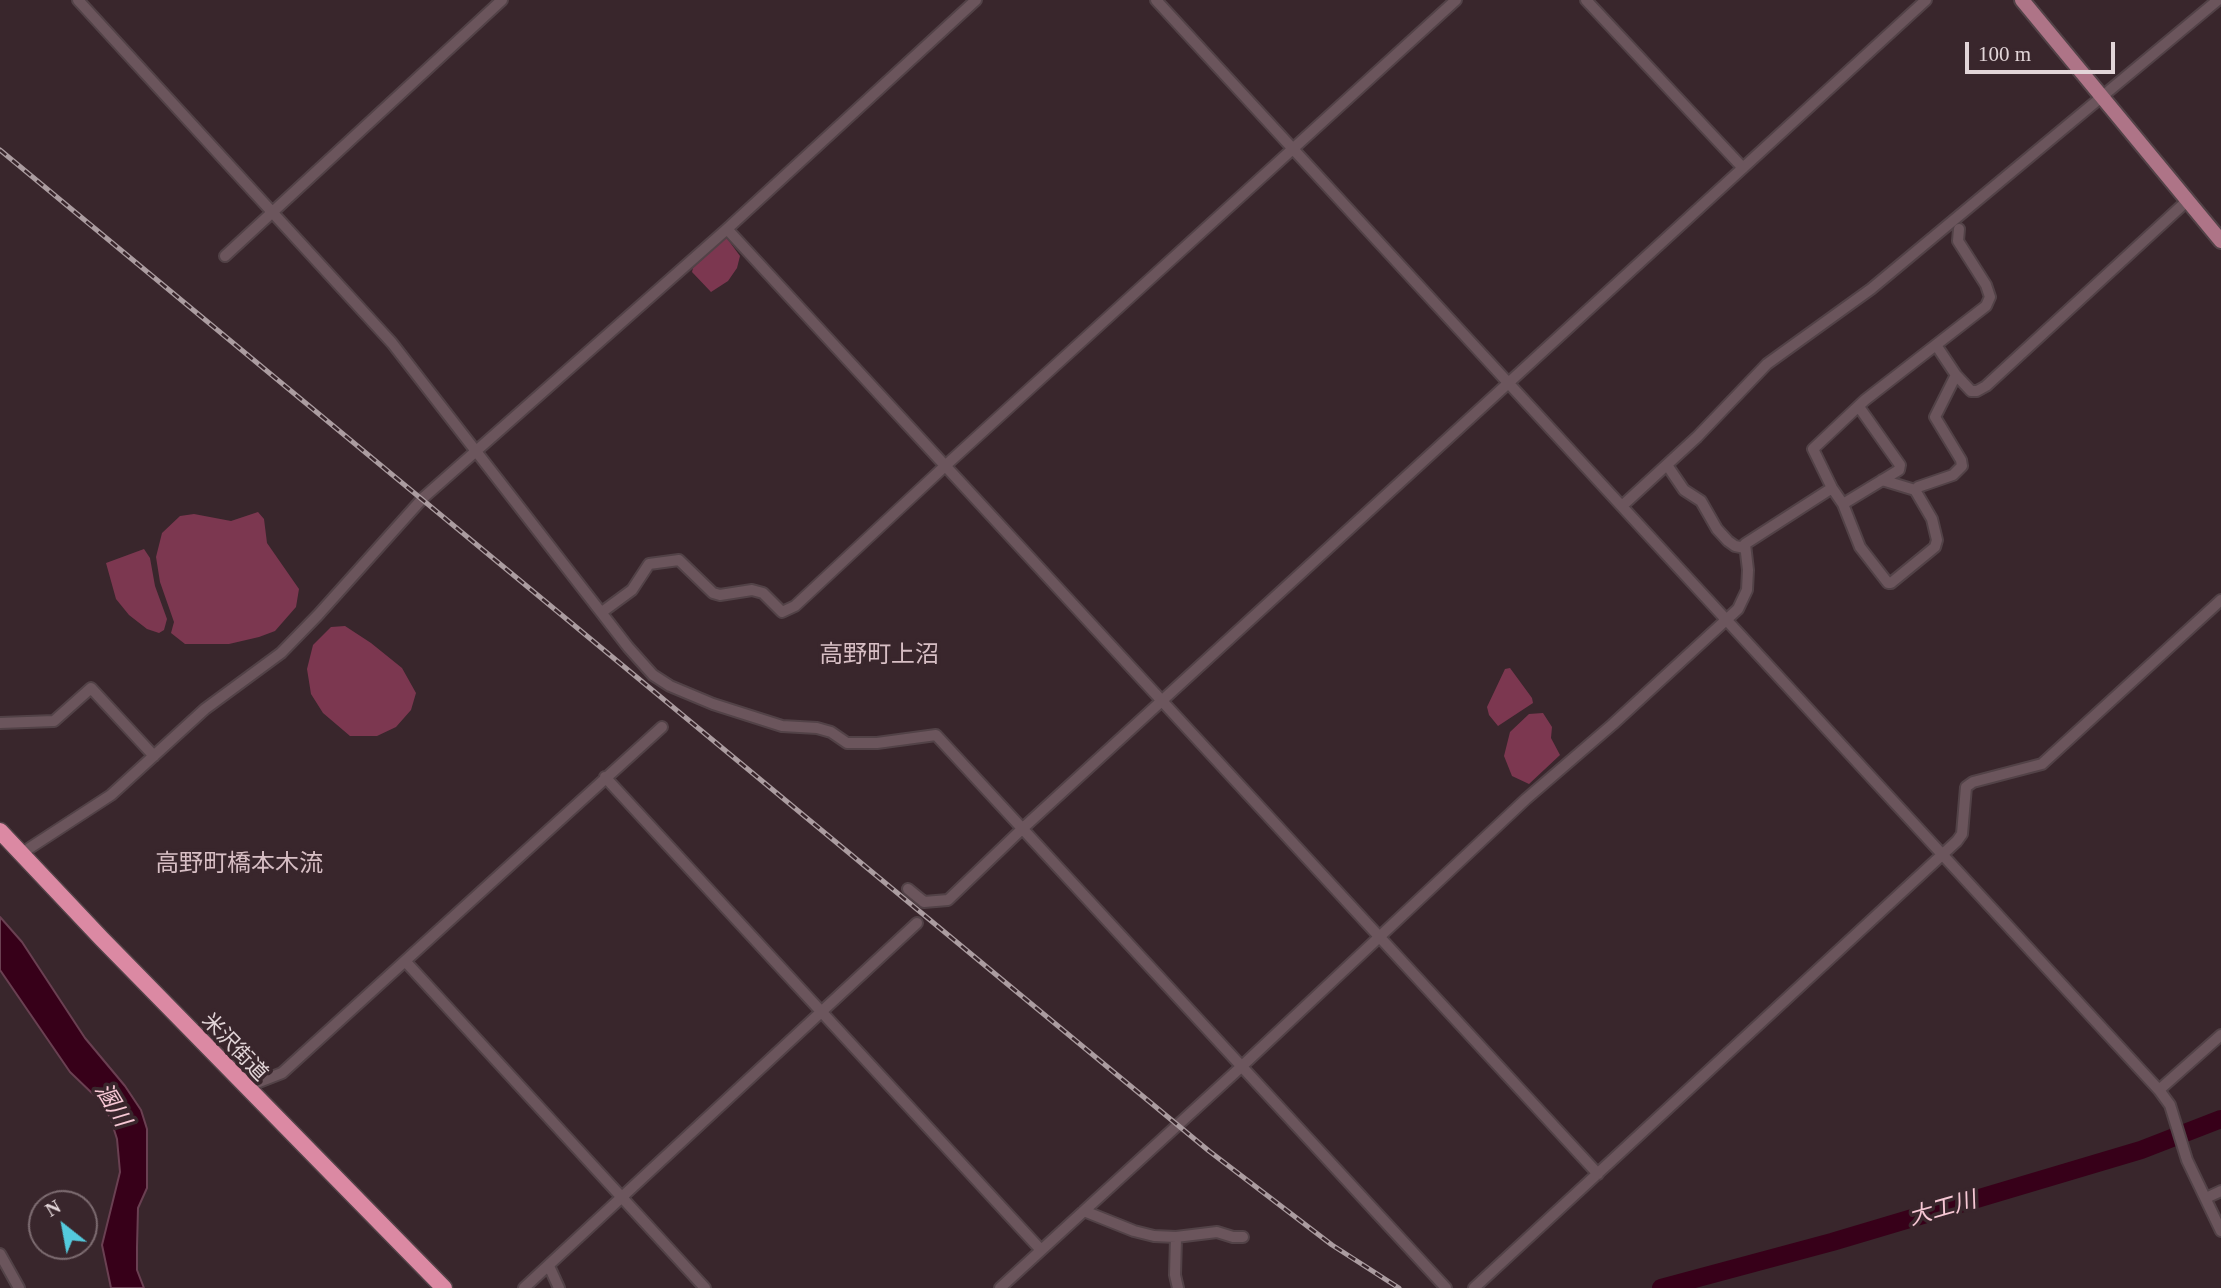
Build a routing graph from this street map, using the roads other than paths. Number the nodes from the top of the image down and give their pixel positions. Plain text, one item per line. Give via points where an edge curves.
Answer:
1 (78, 0) edge
2 (502, 0) edge
3 (976, 0) edge
4 (1156, 0) edge
5 (1456, 0) edge
6 (1586, 0) edge
7 (1926, 0) edge
8 (2022, 0) edge
9 (2218, 0) edge
10 (2102, 96) junction
11 (1293, 148) junction
12 (1743, 168) junction
13 (2188, 200) junction
14 (271, 213) junction
15 (727, 229) junction
16 (1959, 229) dead end
17 (2221, 241) edge
18 (225, 256) dead end
19 (1936, 345) junction
20 (1956, 375) junction
21 (1507, 384) junction
22 (1859, 407) junction
23 (477, 451) junction
24 (1667, 465) junction
25 (945, 466) junction
26 (1882, 480) junction
27 (1832, 488) junction
28 (1915, 490) junction
29 (1843, 504) junction
30 (1622, 506) junction
31 (1745, 548) junction
32 (2221, 600) edge
33 (602, 612) junction
34 (1726, 620) junction
35 (1162, 701) junction
36 (0, 723) edge
37 (662, 727) dead end
38 (154, 756) junction
39 (606, 777) junction
40 (1022, 829) junction
41 (0, 831) edge
42 (22, 853) junction
43 (1942, 854) junction
44 (908, 889) dead end
45 (917, 923) dead end
46 (1379, 939) junction
47 (405, 961) junction
48 (822, 1012) junction
49 (2221, 1035) edge
50 (1241, 1067) junction
51 (246, 1087) junction
52 (2159, 1090) junction
53 (1598, 1174) junction
54 (2221, 1191) edge
55 (622, 1198) junction
56 (2206, 1198) junction
57 (1084, 1211) junction
58 (2221, 1231) edge
59 (1176, 1237) junction
60 (1243, 1237) dead end
61 (1041, 1250) junction
62 (0, 1254) edge
63 (549, 1266) junction
64 (19, 1288) edge
65 (444, 1288) edge
66 (524, 1288) edge
67 (559, 1288) edge
68 (705, 1288) edge
69 (1000, 1288) edge
70 (1178, 1288) edge
71 (1446, 1288) edge
72 (1474, 1288) edge

1 - 14 street
2 - 14 street
3 - 15 street
4 - 11 street
5 - 11 street
6 - 12 street
7 - 12 street
8 - 10 main road
9 - 10 street
10 - 13 main road
10 - 24 street via 1871,289 1767,364
11 - 21 street
11 - 25 street
12 - 21 street
13 - 17 main road
13 - 20 street via 1986,386 1971,391
14 - 18 street
14 - 23 street via 392,343
15 - 23 street
15 - 25 street
16 - 19 street via 1958,241 1990,298
19 - 20 street
19 - 22 street
20 - 28 street via 1936,417 1962,466 1953,475
21 - 30 street
21 - 35 street
22 - 26 street via 1900,465
22 - 27 street via 1813,449
23 - 33 street
23 - 38 street via 423,498 281,653 205,709
24 - 30 street
24 - 31 street via 1684,490 1701,501 1728,541
25 - 33 street via 795,606 782,612 764,593 713,593 679,560 649,564 632,590
25 - 35 street
26 - 28 street
26 - 29 street
27 - 29 street
27 - 31 street
28 - 29 street via 1932,519 1937,540 1935,547 1891,583 1860,547
30 - 34 street
31 - 34 street via 1747,590 1738,609
32 - 43 street via 2039,766 1966,787 1962,834
33 - 40 street via 653,675 713,704 782,726 817,727 847,743 936,735
34 - 43 street
34 - 46 street via 1526,799
35 - 40 street
35 - 46 street
36 - 38 street via 54,721 91,688
37 - 39 street
38 - 42 street via 111,795
39 - 47 street
39 - 48 street
40 - 44 street via 948,900 924,902
40 - 50 street
41 - 42 highway, 米沢街道
42 - 51 highway, 米沢街道
43 - 52 street
43 - 53 street
45 - 48 street
46 - 50 street
46 - 53 street
47 - 51 street via 282,1073
47 - 55 street
48 - 55 street
48 - 61 street
49 - 52 street
50 - 57 street
50 - 71 street
51 - 65 highway, 米沢街道
52 - 56 street via 2170,1105 2187,1160
53 - 72 street
54 - 56 street
55 - 63 street
55 - 68 street
56 - 58 street
57 - 59 street via 1134,1231
57 - 61 street
59 - 60 street via 1217,1232
59 - 70 street
61 - 69 street
62 - 64 street
63 - 66 street
63 - 67 street

